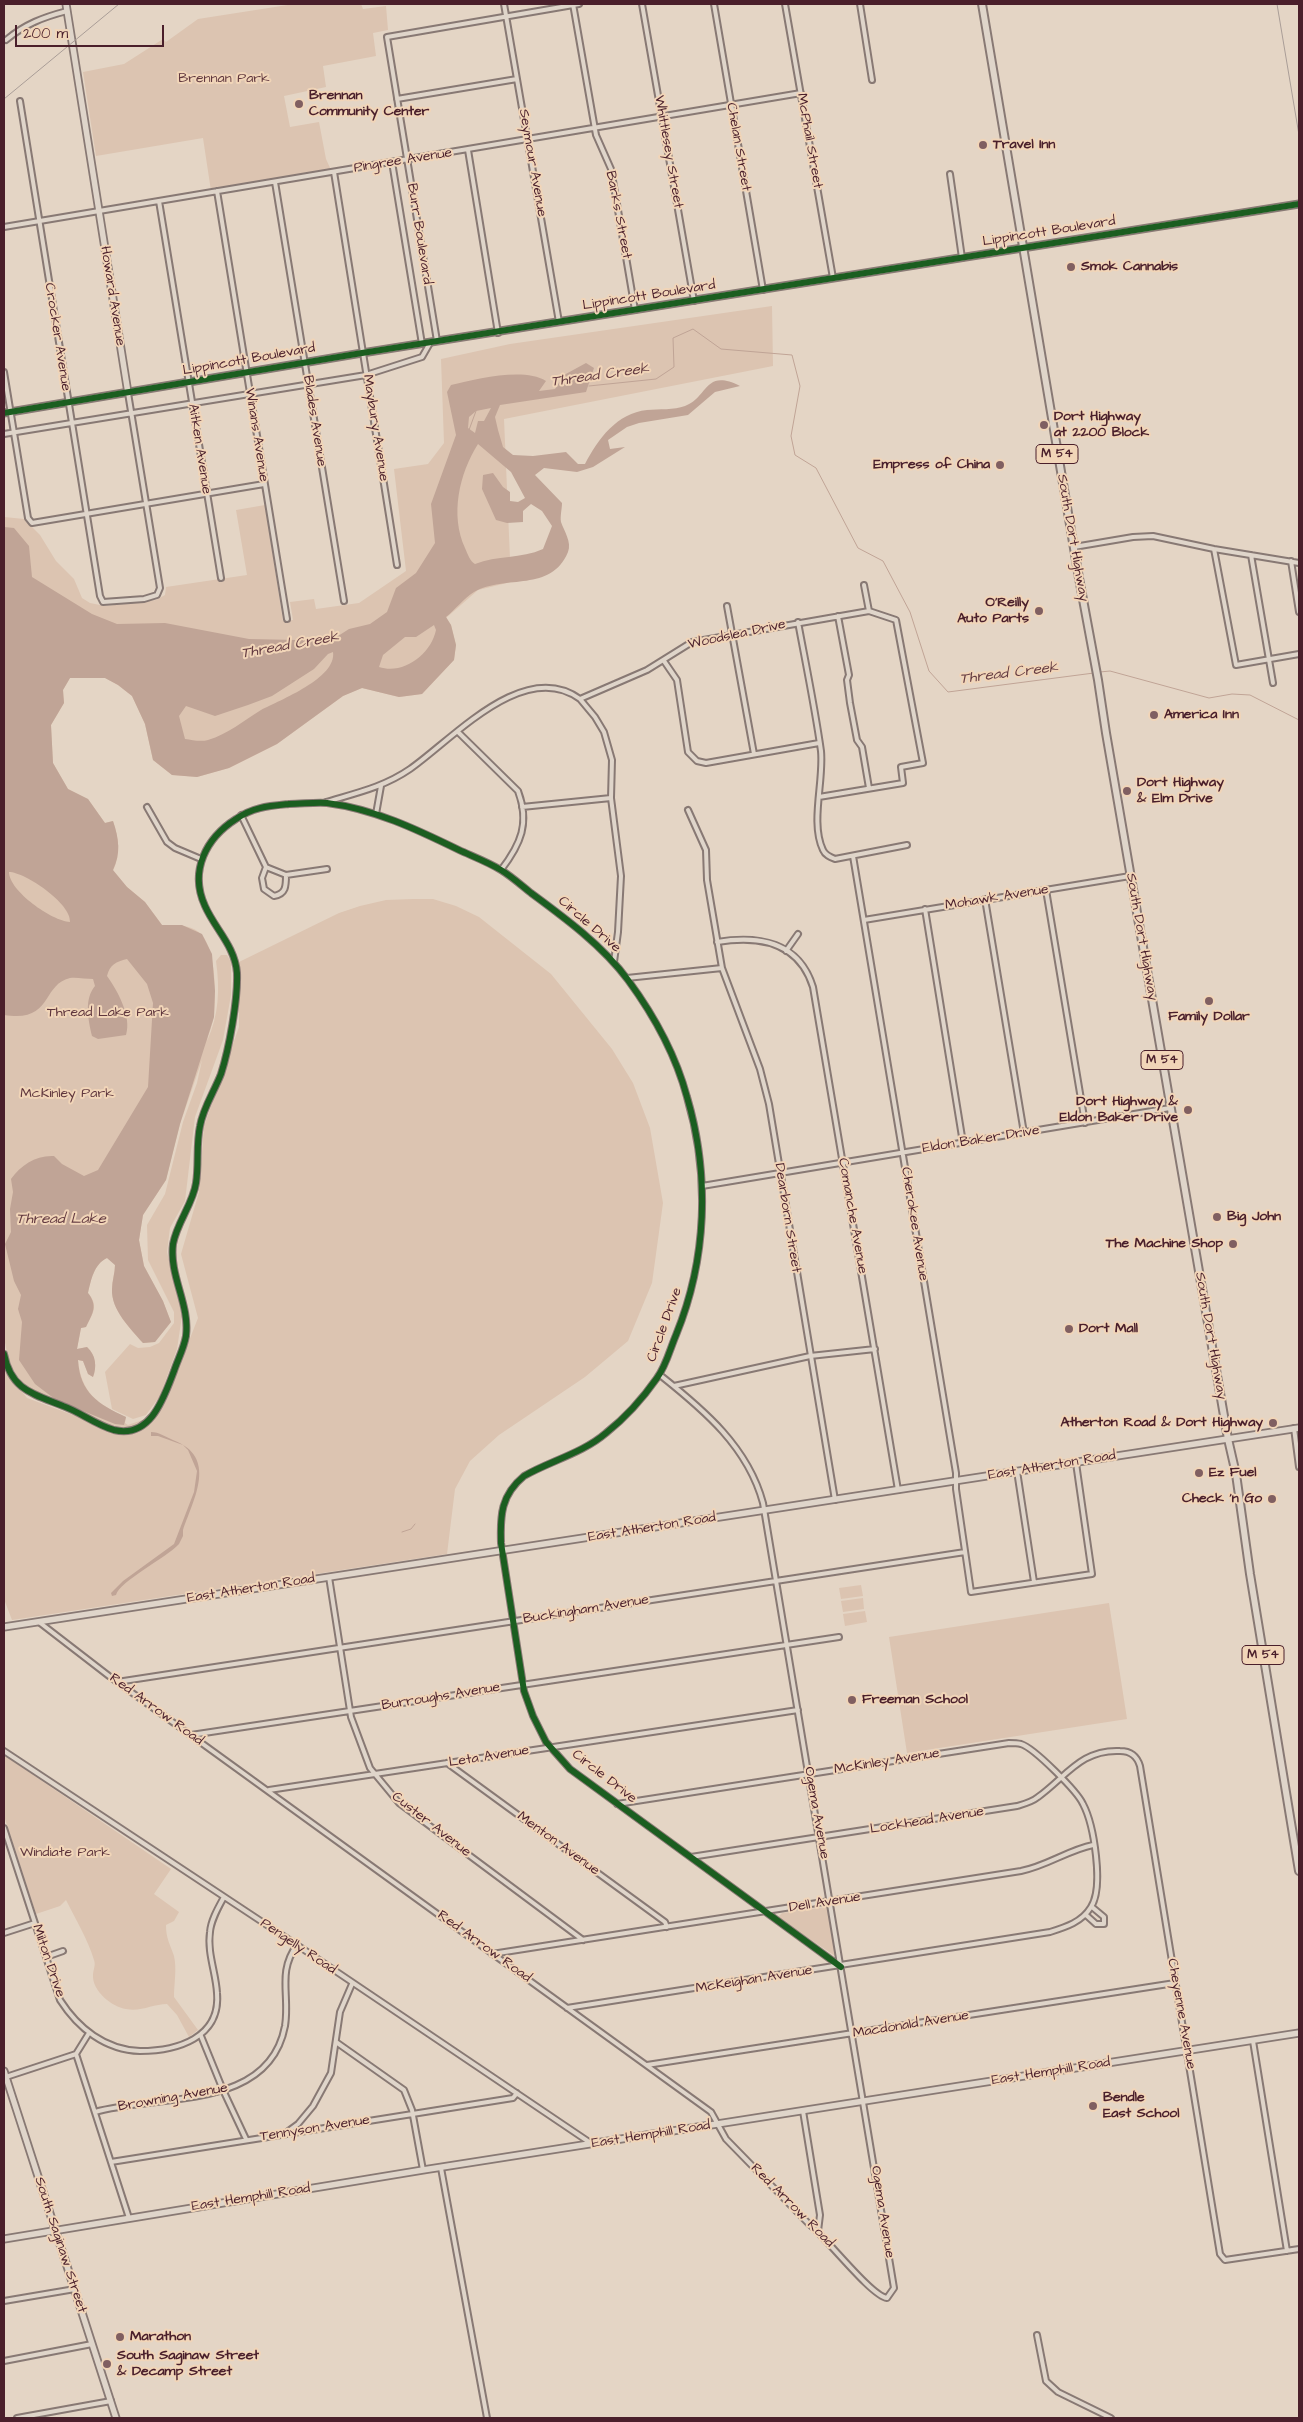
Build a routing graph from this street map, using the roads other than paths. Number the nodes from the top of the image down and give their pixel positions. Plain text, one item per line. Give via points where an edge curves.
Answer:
1 (66, 4) edge
2 (504, 4) edge
3 (575, 4) edge
4 (642, 4) edge
5 (714, 4) edge
6 (786, 4) edge
7 (860, 4) edge
8 (982, 4) edge
9 (67, 11) junction
10 (506, 16) junction
11 (6, 40) dead end
12 (517, 79) junction
13 (872, 80) dead end
14 (801, 93) junction
15 (397, 99) junction
16 (20, 101) dead end
17 (731, 105) junction
18 (662, 117) junction
19 (595, 128) junction
20 (528, 140) junction
21 (468, 150) junction
22 (407, 160) junction
23 (392, 162) junction
24 (334, 172) junction
25 (950, 174) dead end
26 (275, 182) junction
27 (217, 192) junction
28 (159, 201) junction
29 (1299, 204) edge
30 (98, 211) junction
31 (39, 221) junction
32 (4, 227) edge
33 (1022, 249) junction
34 (962, 258) junction
35 (832, 278) junction
36 (763, 290) junction
37 (694, 300) junction
38 (635, 310) junction
39 (559, 323) junction
40 (498, 333) junction
41 (438, 342) junction
42 (430, 343) junction
43 (422, 344) junction
44 (362, 353) junction
45 (305, 364) junction
46 (4, 372) edge
47 (247, 374) junction
48 (366, 375) junction
49 (188, 383) junction
50 (308, 384) junction
51 (128, 393) junction
52 (250, 393) junction
53 (68, 403) junction
54 (192, 403) junction
55 (7, 413) edge
56 (132, 413) junction
57 (71, 423) junction
58 (13, 433) junction
59 (4, 434) edge
60 (264, 484) junction
61 (206, 494) junction
62 (146, 504) junction
63 (86, 514) junction
64 (1074, 547) junction
65 (1214, 549) junction
66 (1251, 555) junction
67 (1290, 561) junction
68 (1299, 563) edge
69 (397, 565) dead end
70 (221, 578) dead end
71 (864, 585) dead end
72 (344, 601) dead end
73 (104, 602) joint
74 (727, 606) dead end
75 (869, 611) junction
76 (1299, 612) edge
77 (838, 616) junction
78 (287, 619) dead end
79 (798, 622) junction
80 (733, 634) junction
81 (1299, 654) edge
82 (1270, 659) junction
83 (664, 661) junction
84 (1274, 683) dead end
85 (580, 699) junction
86 (458, 732) junction
87 (819, 743) junction
88 (754, 754) junction
89 (381, 786) junction
90 (869, 788) junction
91 (819, 797) junction
92 (611, 798) junction
93 (324, 802) junction
94 (147, 807) dead end
95 (522, 807) junction
96 (688, 810) dead end
97 (376, 814) junction
98 (241, 815) junction
99 (907, 845) dead end
100 (853, 856) junction
101 (201, 859) junction
102 (266, 867) junction
103 (327, 868) dead end
104 (501, 870) junction
105 (286, 875) junction
106 (1130, 876) junction
107 (1046, 890) junction
108 (985, 899) junction
109 (925, 910) junction
110 (864, 920) junction
111 (798, 934) dead end
112 (717, 942) junction
113 (786, 951) junction
114 (614, 962) junction
115 (722, 968) junction
116 (627, 978) junction
117 (1170, 1108) junction
118 (1084, 1122) junction
119 (1024, 1133) junction
120 (963, 1143) junction
121 (902, 1152) junction
122 (843, 1163) junction
123 (779, 1174) junction
124 (702, 1186) junction
125 (875, 1348) junction
126 (4, 1354) edge
127 (810, 1356) junction
128 (660, 1375) junction
129 (674, 1386) junction
130 (1297, 1428) edge
131 (1228, 1439) junction
132 (1076, 1463) junction
133 (1299, 1468) edge
134 (1018, 1471) junction
135 (956, 1481) junction
136 (898, 1490) junction
137 (835, 1500) junction
138 (765, 1510) junction
139 (504, 1551) junction
140 (965, 1552) junction
141 (329, 1577) junction
142 (777, 1580) junction
143 (1034, 1582) junction
144 (513, 1621) junction
145 (38, 1622) junction
146 (4, 1627) edge
147 (839, 1637) dead end
148 (788, 1645) junction
149 (339, 1647) junction
150 (117, 1682) junction
151 (523, 1684) junction
152 (798, 1710) junction
153 (350, 1712) junction
154 (192, 1736) junction
155 (550, 1748) junction
156 (4, 1751) edge
157 (447, 1763) junction
158 (1140, 1766) joint
159 (374, 1774) junction
160 (809, 1774) junction
161 (1060, 1776) junction
162 (268, 1790) junction
163 (617, 1804) junction
164 (4, 1828) edge
165 (820, 1838) junction
166 (1093, 1845) junction
167 (691, 1857) junction
168 (1299, 1871) edge
169 (224, 1897) junction
170 (831, 1902) junction
171 (1092, 1907) junction
172 (766, 1912) junction
173 (1087, 1913) junction
174 (35, 1923) junction
175 (667, 1927) junction
176 (4, 1933) edge
177 (583, 1940) junction
178 (297, 1945) junction
179 (63, 1951) dead end
180 (492, 1954) junction
181 (46, 1957) junction
182 (841, 1966) junction
183 (352, 1984) junction
184 (1175, 1984) junction
185 (567, 2008) junction
186 (89, 2033) junction
187 (1299, 2033) edge
188 (852, 2034) junction
189 (200, 2036) junction
190 (1253, 2041) junction
191 (336, 2042) junction
192 (1187, 2051) junction
193 (76, 2054) junction
194 (646, 2066) junction
195 (5, 2074) edge
196 (223, 2090) junction
197 (516, 2092) junction
198 (864, 2101) junction
199 (803, 2111) junction
200 (95, 2112) junction
201 (412, 2114) junction
202 (717, 2124) junction
203 (286, 2133) junction
204 (246, 2140) junction
205 (592, 2144) junction
206 (111, 2162) junction
207 (441, 2168) junction
208 (422, 2170) junction
209 (129, 2218) junction
210 (55, 2231) junction
211 (818, 2231) junction
212 (4, 2239) edge
213 (1299, 2249) edge
214 (1287, 2251) junction
215 (894, 2288) joint
216 (75, 2289) junction
217 (4, 2301) edge
218 (1037, 2335) dead end
219 (93, 2344) junction
220 (4, 2360) edge
221 (111, 2401) junction
222 (17, 2418) edge
223 (116, 2418) edge
224 (487, 2418) edge
225 (1112, 2418) edge

1 - 9 street, Howard Avenue
2 - 10 street, Seymour Avenue
3 - 10 street
3 - 19 street, Barks Street
4 - 18 street, Whittlesey Street
5 - 17 street, Chelan Street
6 - 14 street, McPhail Street
7 - 13 street
8 - 33 main road, South Dort Highway / M 54
9 - 11 street via 38,19
9 - 30 street, Howard Avenue
10 - 12 street, Seymour Avenue
10 - 15 street, Burr Boulevard via 387,37
12 - 15 street
12 - 20 street, Seymour Avenue
14 - 17 street, Pingree Avenue
14 - 35 street, McPhail Street
15 - 22 street, Burr Boulevard
16 - 31 street, Crocker Avenue
17 - 18 street, Pingree Avenue
17 - 36 street, Chelan Street
18 - 19 street, Pingree Avenue
18 - 37 street, Whittlesey Street
19 - 20 street, Pingree Avenue
19 - 38 street, Barks Street via 599,146 611,169
20 - 21 street, Pingree Avenue
20 - 39 street, Seymour Avenue
21 - 22 street, Pingree Avenue
21 - 40 street
22 - 23 street, Pingree Avenue
22 - 41 street, Burr Boulevard
23 - 24 street, Pingree Avenue
23 - 43 street, Burr Boulevard
24 - 26 street, Pingree Avenue
24 - 44 street, Maybury Avenue
25 - 34 street
26 - 27 street, Pingree Avenue
26 - 45 street, Blades Avenue
27 - 28 street, Pingree Avenue
27 - 47 street, Winans Avenue
28 - 30 street, Pingree Avenue
28 - 49 street, Aitken Avenue
29 - 33 street, Lippincott Boulevard
30 - 31 street, Pingree Avenue
30 - 51 street, Howard Avenue
31 - 32 street, Pingree Avenue
31 - 53 street, Crocker Avenue
33 - 34 street, Lippincott Boulevard
33 - 64 main road, South Dort Highway / M 54
34 - 35 street, Lippincott Boulevard
35 - 36 street, Lippincott Boulevard
36 - 37 street, Lippincott Boulevard
37 - 38 street, Lippincott Boulevard
38 - 39 street, Lippincott Boulevard
39 - 40 street, Lippincott Boulevard
40 - 41 street, Lippincott Boulevard
41 - 42 street, Lippincott Boulevard
42 - 43 street, Lippincott Boulevard
42 - 48 street via 422,356
43 - 44 street, Lippincott Boulevard
44 - 45 street, Lippincott Boulevard
44 - 48 street, Maybury Avenue
45 - 47 street, Lippincott Boulevard
45 - 50 street, Blades Avenue
46 - 55 street
47 - 49 street, Lippincott Boulevard
47 - 52 street, Winans Avenue
48 - 50 street
48 - 69 street, Maybury Avenue
49 - 51 street, Lippincott Boulevard
49 - 54 street, Aitken Avenue
50 - 52 street
50 - 72 street, Blades Avenue
51 - 53 street, Lippincott Boulevard
51 - 56 street, Howard Avenue
52 - 54 street
52 - 60 street, Winans Avenue
53 - 55 street, Lippincott Boulevard
53 - 57 street, Crocker Avenue
54 - 56 street
54 - 61 street, Aitken Avenue
55 - 58 street
56 - 57 street
56 - 62 street, Howard Avenue
57 - 58 street
57 - 63 street, Crocker Avenue
58 - 59 street
58 - 63 street via 28,518 32,523
60 - 61 street
60 - 78 street, Winans Avenue
61 - 62 street
61 - 70 street, Aitken Avenue
62 - 63 street
62 - 73 street, Howard Avenue via 160,588 157,595 144,599
63 - 73 street, Crocker Avenue via 100,596
64 - 65 street via 1153,536
64 - 106 main road, South Dort Highway / M 54
65 - 66 street
65 - 82 street via 1236,665
66 - 67 street
66 - 82 street
67 - 68 street
67 - 76 street
71 - 75 street
74 - 80 street
75 - 77 street, Woodslea Drive
75 - 90 street, Woodslea Drive via 896,620 923,764 900,767 903,783
77 - 79 street, Woodslea Drive
77 - 90 street via 849,675 850,703
79 - 80 street, Woodslea Drive
79 - 87 street
80 - 83 street, Woodslea Drive via 692,642
80 - 88 street
81 - 82 street
82 - 84 street
83 - 85 street, Woodslea Drive
83 - 88 street via 677,680 688,752 701,763
85 - 86 street via 558,688 527,690 497,702
85 - 92 street via 596,716 609,744
86 - 89 street via 410,769
86 - 95 street via 518,791
87 - 88 street
87 - 91 street via 822,773
89 - 93 street
89 - 97 street
90 - 91 street
91 - 100 street via 818,820 823,850 835,859
92 - 95 street
92 - 114 street via 621,876
93 - 97 street, Circle Drive
93 - 98 street, Circle Drive via 259,807
94 - 101 street via 167,842
95 - 104 street via 525,816 522,834
96 - 112 street, Dearborn Street via 706,850 707,880
97 - 104 street, Circle Drive via 403,822
98 - 101 street, Circle Drive via 218,832
98 - 102 street
99 - 100 street
100 - 110 street, Cherokee Avenue
101 - 126 street via 198,885 205,907 235,959 237,984 224,1061 200,1124 196,1183 173,1246 174,1270 186,1325 183,1348 167,1392 148,1422 129,1430 112,1429 65,1406 37,1398 22,1387 6,1364
102 - 105 street
102 - 105 street via 262,885 274,896 284,891
103 - 105 street
104 - 114 street, Circle Drive via 552,908
106 - 107 street, Mohawk Avenue
106 - 117 main road, South Dort Highway / M 54
107 - 108 street, Mohawk Avenue
107 - 118 street
108 - 109 street, Mohawk Avenue
108 - 119 street
109 - 110 street, Mohawk Avenue
109 - 120 street
110 - 121 street, Cherokee Avenue
111 - 113 street
112 - 113 street, Comanche Avenue via 752,938 773,943
112 - 115 street, Dearborn Street
113 - 122 street, Comanche Avenue via 810,975
114 - 116 street, Circle Drive
115 - 116 street
115 - 123 street, Dearborn Street via 762,1078
116 - 124 street, Circle Drive via 664,1040 683,1083 695,1128
117 - 118 street, Eldon Baker Drive
117 - 131 main road, South Dort Highway / M 54
118 - 119 street, Eldon Baker Drive
119 - 120 street, Eldon Baker Drive
120 - 121 street, Eldon Baker Drive
121 - 122 street, Eldon Baker Drive
121 - 135 street, Cherokee Avenue
122 - 123 street, Eldon Baker Drive
122 - 125 street, Comanche Avenue
123 - 124 street, Eldon Baker Drive
123 - 127 street, Dearborn Street
124 - 128 street, Circle Drive via 702,1226 695,1273 681,1323
125 - 127 street
125 - 136 street, Comanche Avenue
127 - 129 street
127 - 137 street, Dearborn Street
128 - 129 street, Ogema Avenue
128 - 139 street, Circle Drive via 616,1425 600,1438 547,1463 514,1484 501,1511
129 - 138 street, Ogema Avenue via 703,1411 738,1449 758,1483
130 - 131 street, East Atherton Road
130 - 133 street
131 - 132 street, East Atherton Road
131 - 168 main road, South Dort Highway / M 54
132 - 134 street, East Atherton Road
132 - 143 street via 1092,1574
134 - 135 street, East Atherton Road
134 - 143 street
135 - 136 street, East Atherton Road
135 - 140 street, Cherokee Avenue
136 - 137 street, East Atherton Road
137 - 138 street, East Atherton Road
138 - 139 street, East Atherton Road
138 - 142 street, Ogema Avenue
139 - 141 street, East Atherton Road
139 - 144 street, Circle Drive
140 - 142 street, Buckingham Avenue
140 - 143 street, Cherokee Avenue via 971,1592
141 - 145 street, East Atherton Road
141 - 149 street, Custer Avenue
142 - 144 street, Buckingham Avenue
142 - 148 street, Ogema Avenue
144 - 149 street, Buckingham Avenue
144 - 151 street, Circle Drive
145 - 146 street, East Atherton Road
145 - 150 street, Red Arrow Road
147 - 148 street, Burroughs Avenue
148 - 151 street, Burroughs Avenue
148 - 152 street, Ogema Avenue
149 - 150 street, Buckingham Avenue
149 - 153 street, Custer Avenue
150 - 154 street, Red Arrow Road
151 - 153 street, Burroughs Avenue
151 - 155 street, Circle Drive via 533,1716
152 - 155 street, Leta Avenue
152 - 160 street, Ogema Avenue
153 - 154 street, Burroughs Avenue
153 - 159 street, Custer Avenue via 359,1744
154 - 162 street, Red Arrow Road
155 - 157 street, Leta Avenue
155 - 163 street, Circle Drive via 570,1769
156 - 169 street, Pengelly Road
157 - 159 street, Leta Avenue
157 - 175 street, Menton Avenue via 665,1922
158 - 161 street, Lockhead Avenue via 1132,1753 1114,1751 1083,1760
158 - 184 street, Cheyenne Avenue
159 - 162 street, Leta Avenue
159 - 177 street, Custer Avenue via 399,1803
160 - 161 street, McKinley Avenue via 1009,1743 1029,1748
160 - 163 street, McKinley Avenue
160 - 165 street, Ogema Avenue
161 - 165 street, Lockhead Avenue via 1038,1797 1017,1806
161 - 166 street via 1086,1808
162 - 180 street, Red Arrow Road
163 - 167 street, Circle Drive
164 - 174 street, Milton Drive
165 - 167 street, Lockhead Avenue
165 - 170 street, Ogema Avenue
166 - 170 street, Dell Avenue via 1077,1848 1029,1870
166 - 171 street via 1099,1880
167 - 172 street, Circle Drive
169 - 178 street, Pengelly Road
169 - 189 street via 210,1930 209,1946 218,1994 216,2010
170 - 172 street, Dell Avenue
170 - 182 street, Ogema Avenue
171 - 173 street, McKeighan Avenue
171 - 173 street via 1106,1919 1104,1924 1096,1924
172 - 175 street, Dell Avenue
172 - 182 street, Circle Drive
173 - 182 street, McKeighan Avenue via 1050,1932
174 - 176 street
174 - 181 street, Milton Drive
175 - 177 street, Dell Avenue
177 - 180 street, Dell Avenue
178 - 183 street, Pengelly Road
178 - 196 street, Browning Avenue via 286,1965 285,2024 277,2050 262,2071
179 - 181 street
180 - 185 street, Red Arrow Road
181 - 186 street, Milton Drive via 60,2000 75,2021
182 - 185 street, McKeighan Avenue
182 - 188 street, Ogema Avenue
183 - 191 street via 340,2012
183 - 197 street, Pengelly Road
184 - 188 street, Macdonald Avenue
184 - 192 street, Cheyenne Avenue
185 - 194 street, Red Arrow Road
186 - 189 street, Milton Drive via 105,2042 137,2051 175,2048
186 - 193 street
187 - 190 street, East Hemphill Road
188 - 194 street, Macdonald Avenue
188 - 198 street, Ogema Avenue
189 - 196 street
190 - 192 street, East Hemphill Road
190 - 214 street
191 - 201 street via 398,2084 408,2098
191 - 203 street via 331,2073 322,2092 298,2124
192 - 198 street, East Hemphill Road
192 - 214 street, Cheyenne Avenue via 1220,2254 1225,2260
193 - 195 street
193 - 200 street
194 - 202 street, Red Arrow Road via 711,2112
195 - 210 street, South Saginaw Street
196 - 200 street, Browning Avenue
196 - 204 street
197 - 201 street, Tennyson Avenue via 513,2098
197 - 205 street, Pengelly Road
198 - 199 street, East Hemphill Road
198 - 215 street, Ogema Avenue
199 - 202 street, East Hemphill Road
199 - 211 street via 820,2215
200 - 206 street
201 - 203 street, Tennyson Avenue
201 - 208 street
202 - 205 street, East Hemphill Road
202 - 211 street, Red Arrow Road via 726,2139
203 - 204 street, Tennyson Avenue
204 - 206 street, Tennyson Avenue
205 - 207 street, East Hemphill Road
206 - 209 street
207 - 208 street, East Hemphill Road
207 - 224 street
208 - 209 street, East Hemphill Road
209 - 210 street, East Hemphill Road
210 - 212 street, East Hemphill Road
210 - 216 street, South Saginaw Street
211 - 215 street, Red Arrow Road via 881,2297 888,2298
213 - 214 street
216 - 217 street
216 - 219 street, South Saginaw Street
218 - 225 street via 1046,2381 1058,2392
219 - 220 street
219 - 221 street, South Saginaw Street
221 - 222 street
221 - 223 street, South Saginaw Street

